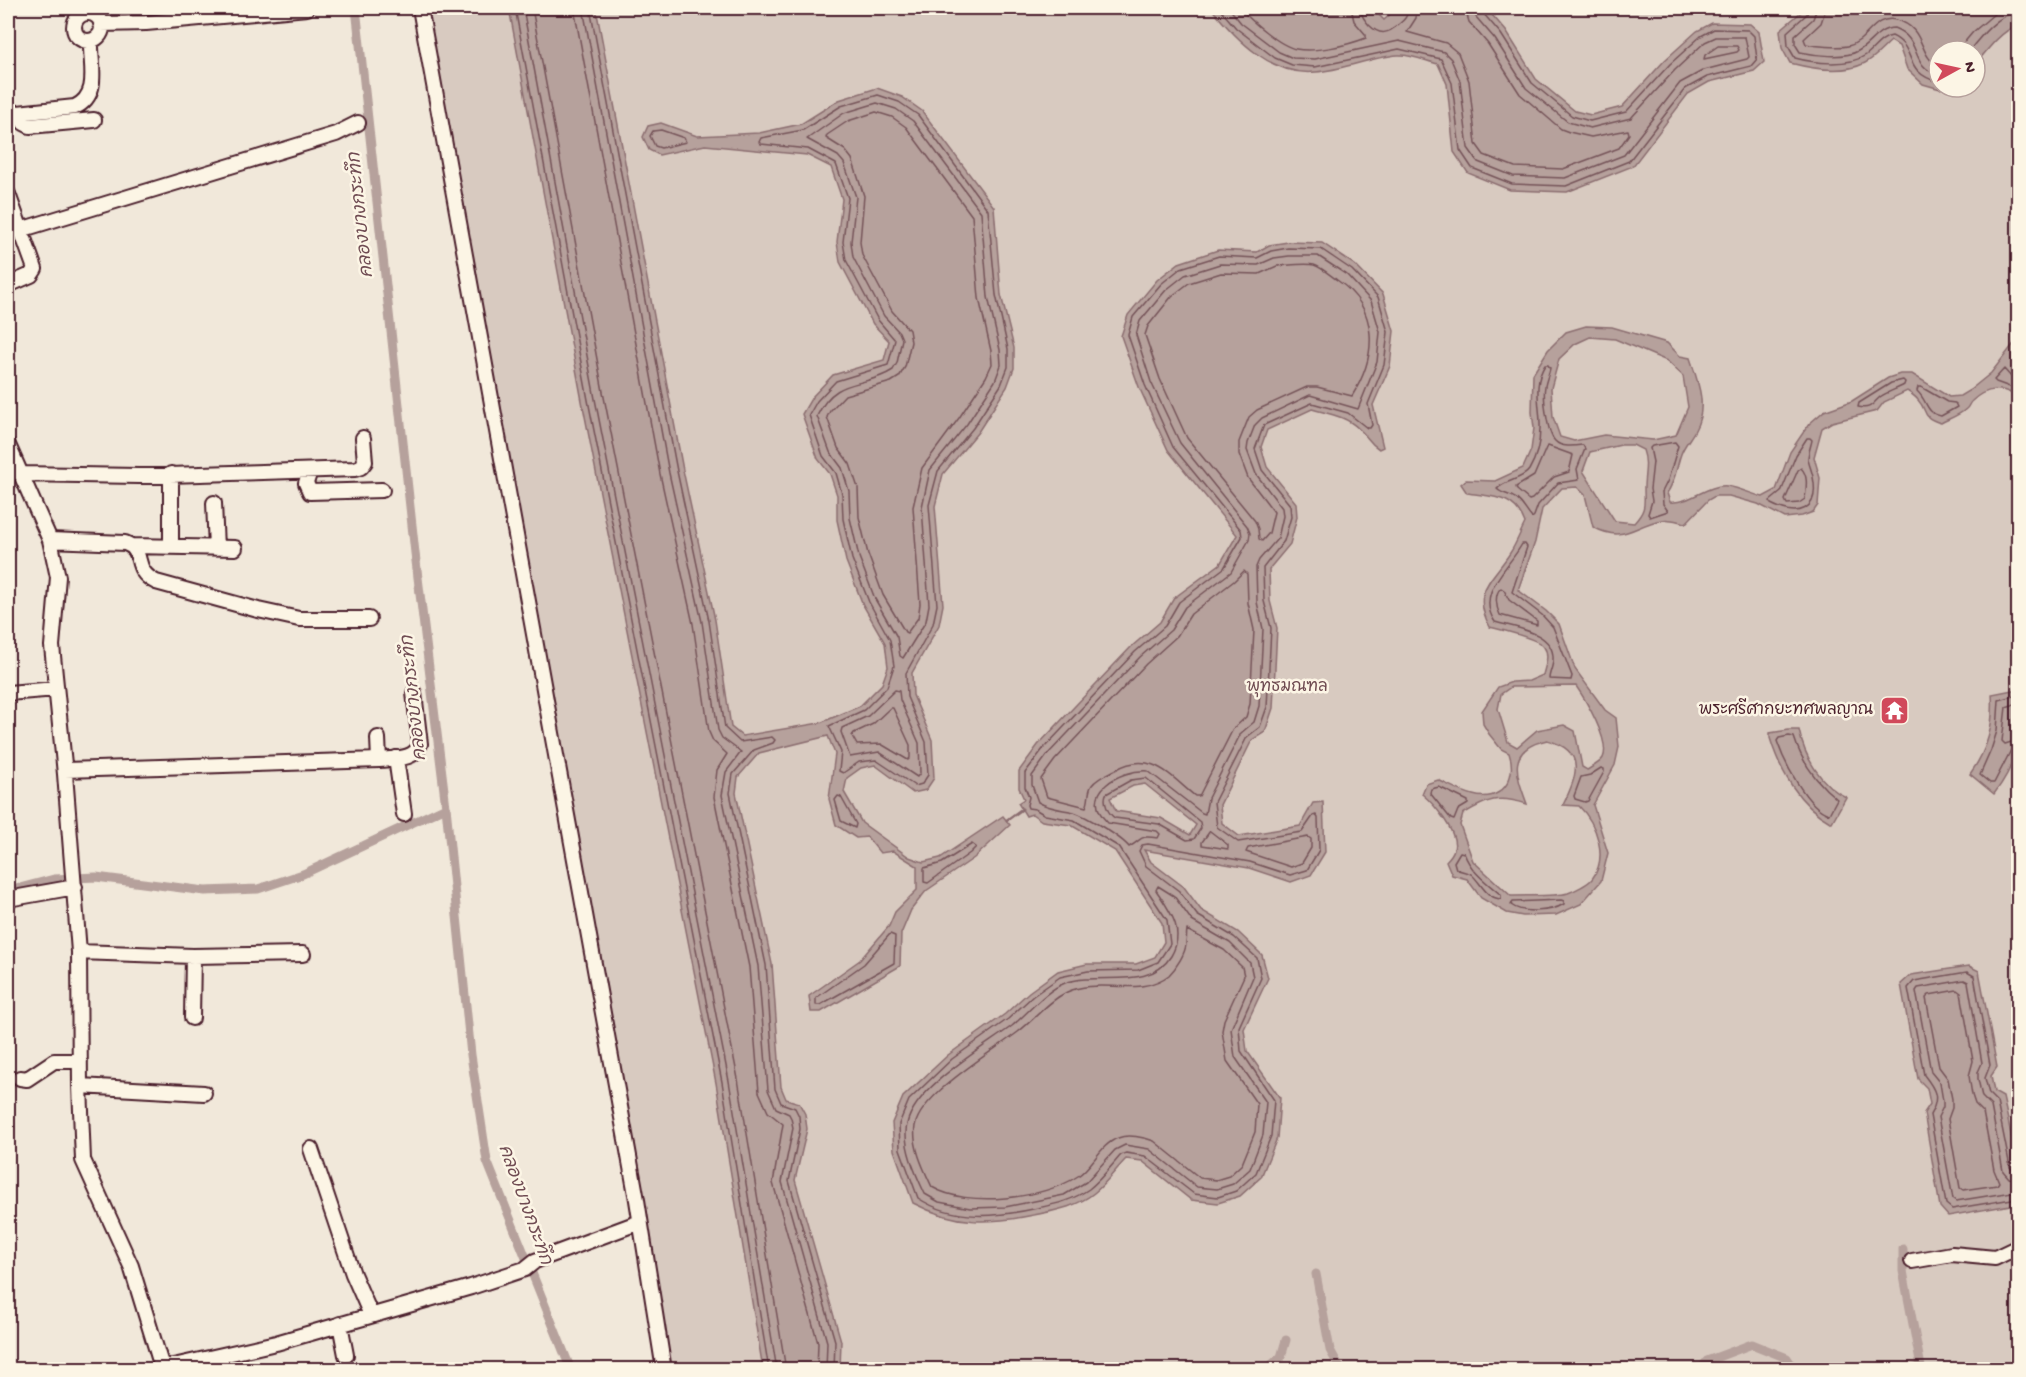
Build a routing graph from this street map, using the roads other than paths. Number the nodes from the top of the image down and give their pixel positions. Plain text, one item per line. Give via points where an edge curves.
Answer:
1 (307, 8) edge
2 (420, 8) edge
3 (101, 24) junction
4 (91, 41) junction
5 (13, 113) edge
6 (94, 120) dead end
7 (358, 123) dead end
8 (8, 194) edge
9 (20, 230) junction
10 (8, 285) edge
11 (363, 438) dead end
12 (8, 445) edge
13 (310, 471) junction
14 (20, 474) junction
15 (171, 474) junction
16 (382, 490) dead end
17 (214, 503) dead end
18 (50, 540) junction
19 (132, 546) junction
20 (171, 547) junction
21 (216, 548) junction
22 (235, 548) dead end
23 (369, 620) dead end
24 (56, 689) junction
25 (8, 693) edge
26 (414, 693) dead end
27 (378, 738) dead end
28 (396, 758) junction
29 (379, 760) junction
30 (65, 770) junction
31 (404, 814) dead end
32 (75, 887) junction
33 (8, 898) edge
34 (79, 952) junction
35 (303, 954) dead end
36 (193, 956) junction
37 (192, 1018) dead end
38 (80, 1061) junction
39 (20, 1078) dead end
40 (80, 1086) junction
41 (204, 1093) dead end
42 (311, 1149) dead end
43 (640, 1222) junction
44 (2019, 1247) edge
45 (1912, 1261) dead end
46 (371, 1315) junction
47 (340, 1324) junction
48 (346, 1355) dead end
49 (214, 1363) edge
50 (664, 1370) edge

1 - 3 street
2 - 43 street
3 - 4 street via 98,37
3 - 4 street via 92,14 78,17 74,30 84,41
4 - 5 street via 93,86 85,103
5 - 6 street via 30,126
7 - 9 street via 336,134
8 - 9 street
9 - 10 street via 35,269 31,275
11 - 13 street via 365,462 361,467
12 - 14 street
13 - 15 street
13 - 16 street via 306,483 310,492
14 - 15 street
14 - 18 street
15 - 20 street
17 - 21 street
18 - 19 street
18 - 24 street via 58,577 52,646
19 - 20 street
19 - 23 street via 141,571 156,582 299,619
20 - 21 street
21 - 22 street
24 - 25 street
24 - 30 street
26 - 28 street via 418,752
27 - 29 street
28 - 29 street
28 - 31 street
29 - 30 street
30 - 32 street
32 - 33 street
32 - 34 street
34 - 36 street
34 - 38 street
35 - 36 street
36 - 37 street
38 - 39 street via 54,1061 27,1079
38 - 40 street
40 - 41 street
40 - 49 street via 83,1160 131,1266 160,1361 167,1366
42 - 46 street
43 - 46 street via 471,1287
43 - 50 street
44 - 45 street via 1995,1258 1952,1254
46 - 47 street
47 - 48 street
47 - 49 street

